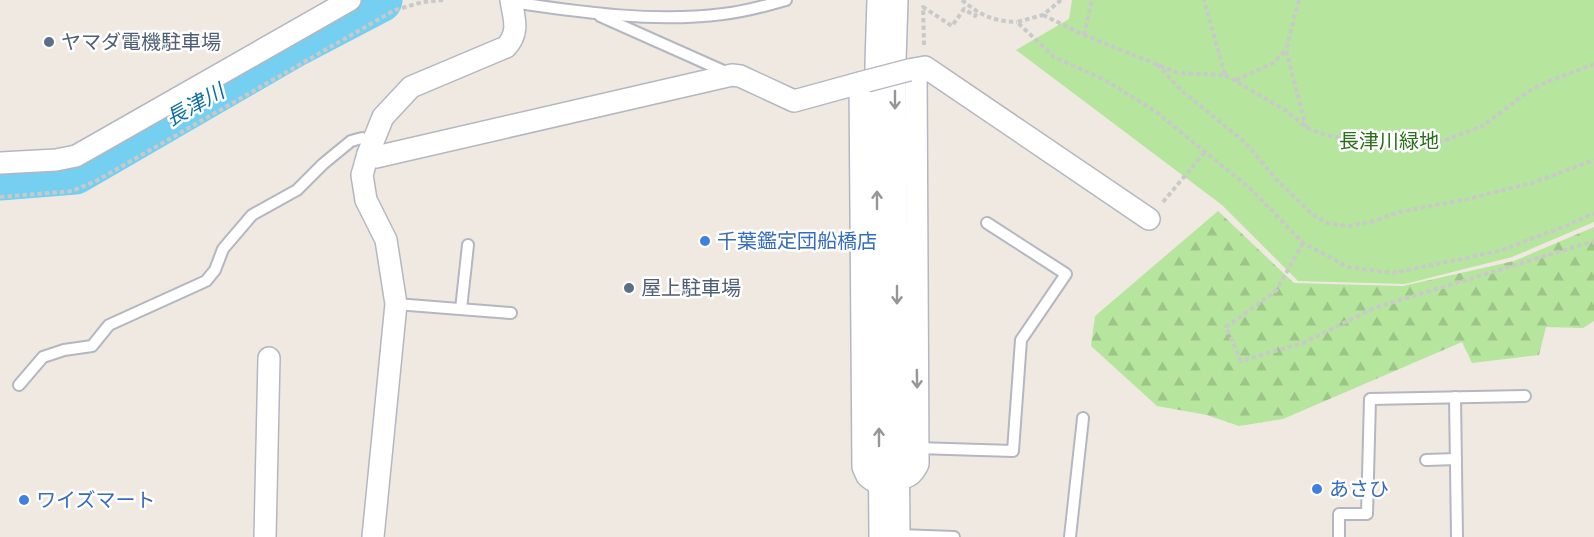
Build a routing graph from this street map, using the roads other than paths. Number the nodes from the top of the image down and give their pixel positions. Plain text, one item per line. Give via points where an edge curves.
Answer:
1 (350, 0) edge
2 (786, 0) edge
3 (878, 0) edge
4 (897, 0) edge
5 (511, 1) edge
6 (594, 14) junction
7 (917, 69) junction
8 (732, 75) junction
9 (864, 82) junction
10 (369, 149) junction
11 (0, 163) edge
12 (1149, 219) road end
13 (987, 222) dead end
14 (468, 245) dead end
15 (396, 304) junction
16 (461, 309) junction
17 (510, 313) dead end
18 (269, 358) dead end
19 (19, 386) dead end
20 (1525, 396) dead end
21 (1455, 397) junction
22 (1083, 418) dead end
23 (917, 448) junction
24 (1456, 459) junction
25 (1426, 460) dead end
26 (889, 479) junction
27 (893, 536) edge
28 (265, 537) edge
29 (373, 537) edge
30 (954, 537) edge
31 (1070, 537) edge
32 (1339, 537) edge
33 (1457, 537) edge

1 - 11 street via 76,156
2 - 6 lane via 724,14 683,17
26 -> 3 street via 876,64
4 -> 26 street
5 - 6 lane
5 - 10 street via 514,39 506,47 411,87 384,117
6 - 8 lane
7 - 9 street, bridge
7 - 12 street
7 -> 23 street
8 - 9 street via 794,100
8 - 10 street via 376,157
9 - 26 street via 863,467 872,480
10 - 15 street via 362,175 366,200 386,240
10 - 19 lane via 362,138 351,141 297,190 252,214 223,249 206,281 109,325 93,346 43,357
13 - 23 lane via 1066,274 1021,340 1013,451
14 - 16 lane
15 - 16 lane
15 - 29 street
16 - 17 lane
18 - 28 street
20 - 21 lane
21 - 24 lane
21 - 32 lane via 1370,399 1367,514 1339,514
22 - 31 lane
23 - 26 street via 918,464 913,474
24 - 25 lane
24 - 33 lane
26 - 27 street
27 - 30 lane

